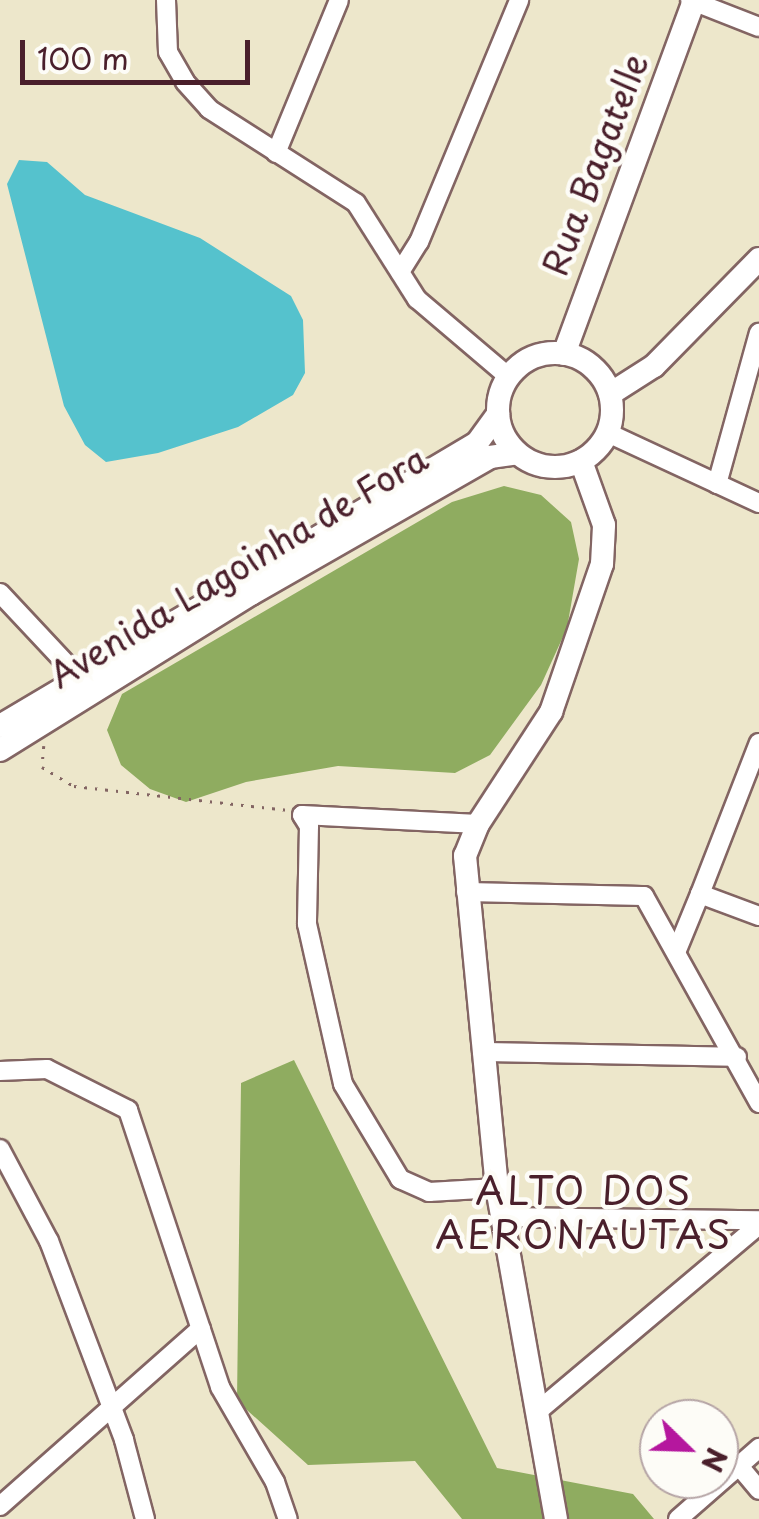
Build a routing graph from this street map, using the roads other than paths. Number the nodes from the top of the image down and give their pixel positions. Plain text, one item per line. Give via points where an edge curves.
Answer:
1 (166, 0) edge
2 (339, 0) edge
3 (519, 0) edge
4 (692, 0) edge
5 (759, 27) edge
6 (276, 153) junction
7 (759, 258) edge
8 (400, 272) junction
9 (759, 332) edge
10 (564, 354) junction
11 (509, 377) junction
12 (610, 394) junction
13 (498, 414) junction
14 (608, 433) junction
15 (517, 454) junction
16 (581, 462) junction
17 (717, 484) junction
18 (759, 503) edge
19 (0, 593) edge
20 (87, 685) junction
21 (0, 726) edge
22 (759, 743) edge
23 (0, 750) edge
24 (478, 824) junction
25 (466, 892) junction
26 (700, 894) junction
27 (759, 916) edge
28 (677, 950) junction
29 (482, 1052) junction
30 (737, 1057) junction
31 (0, 1071) edge
32 (759, 1103) edge
33 (0, 1149) edge
34 (497, 1188) junction
35 (501, 1217) junction
36 (759, 1223) edge
37 (201, 1328) junction
38 (112, 1406) junction
39 (538, 1411) junction
40 (759, 1448) edge
41 (739, 1465) edge
42 (739, 1467) edge
43 (759, 1490) edge
44 (701, 1499) edge
45 (0, 1506) edge
46 (556, 1515) edge
47 (145, 1519) edge
48 (288, 1519) edge
49 (678, 1519) edge

1 - 6 street via 168,52 185,82 209,109
2 - 6 street
3 - 8 street via 419,242
4 - 5 street
4 - 10 main road, Rua Bagatelle
6 - 8 street via 356,202
7 - 12 main road via 654,366
8 - 11 street via 441,325
9 - 17 street
10 - 11 main road via 533,358
10 - 12 main road via 593,367
11 - 13 main road
12 - 14 main road
13 - 15 main road
13 - 20 main road, Avenida Lagoinha de Fora via 477,444
14 - 16 main road
14 - 17 street
15 - 16 main road via 548,467
15 - 20 main road, Avenida Lagoinha de Fora via 490,457
16 - 24 main road via 604,525 602,564 551,712
17 - 18 street
19 - 20 street
20 - 21 main road, Avenida Lagoinha de Fora
20 - 23 main road, Avenida Lagoinha de Fora
22 - 26 street
24 - 25 main road via 465,856
24 - 34 street via 302,815 309,826 306,924 343,1084 400,1179 413,1188
25 - 28 street via 644,896
25 - 29 main road
26 - 27 street
26 - 28 street
28 - 30 street
29 - 30 street
29 - 34 main road
30 - 32 street
31 - 37 street via 47,1069 128,1110
33 - 38 street via 40,1220
34 - 35 main road
35 - 36 street
35 - 39 main road
36 - 39 street
37 - 38 street
37 - 48 street via 227,1404 275,1482
38 - 45 street
38 - 47 street
39 - 46 main road
40 - 41 street
42 - 43 street
44 - 49 street

